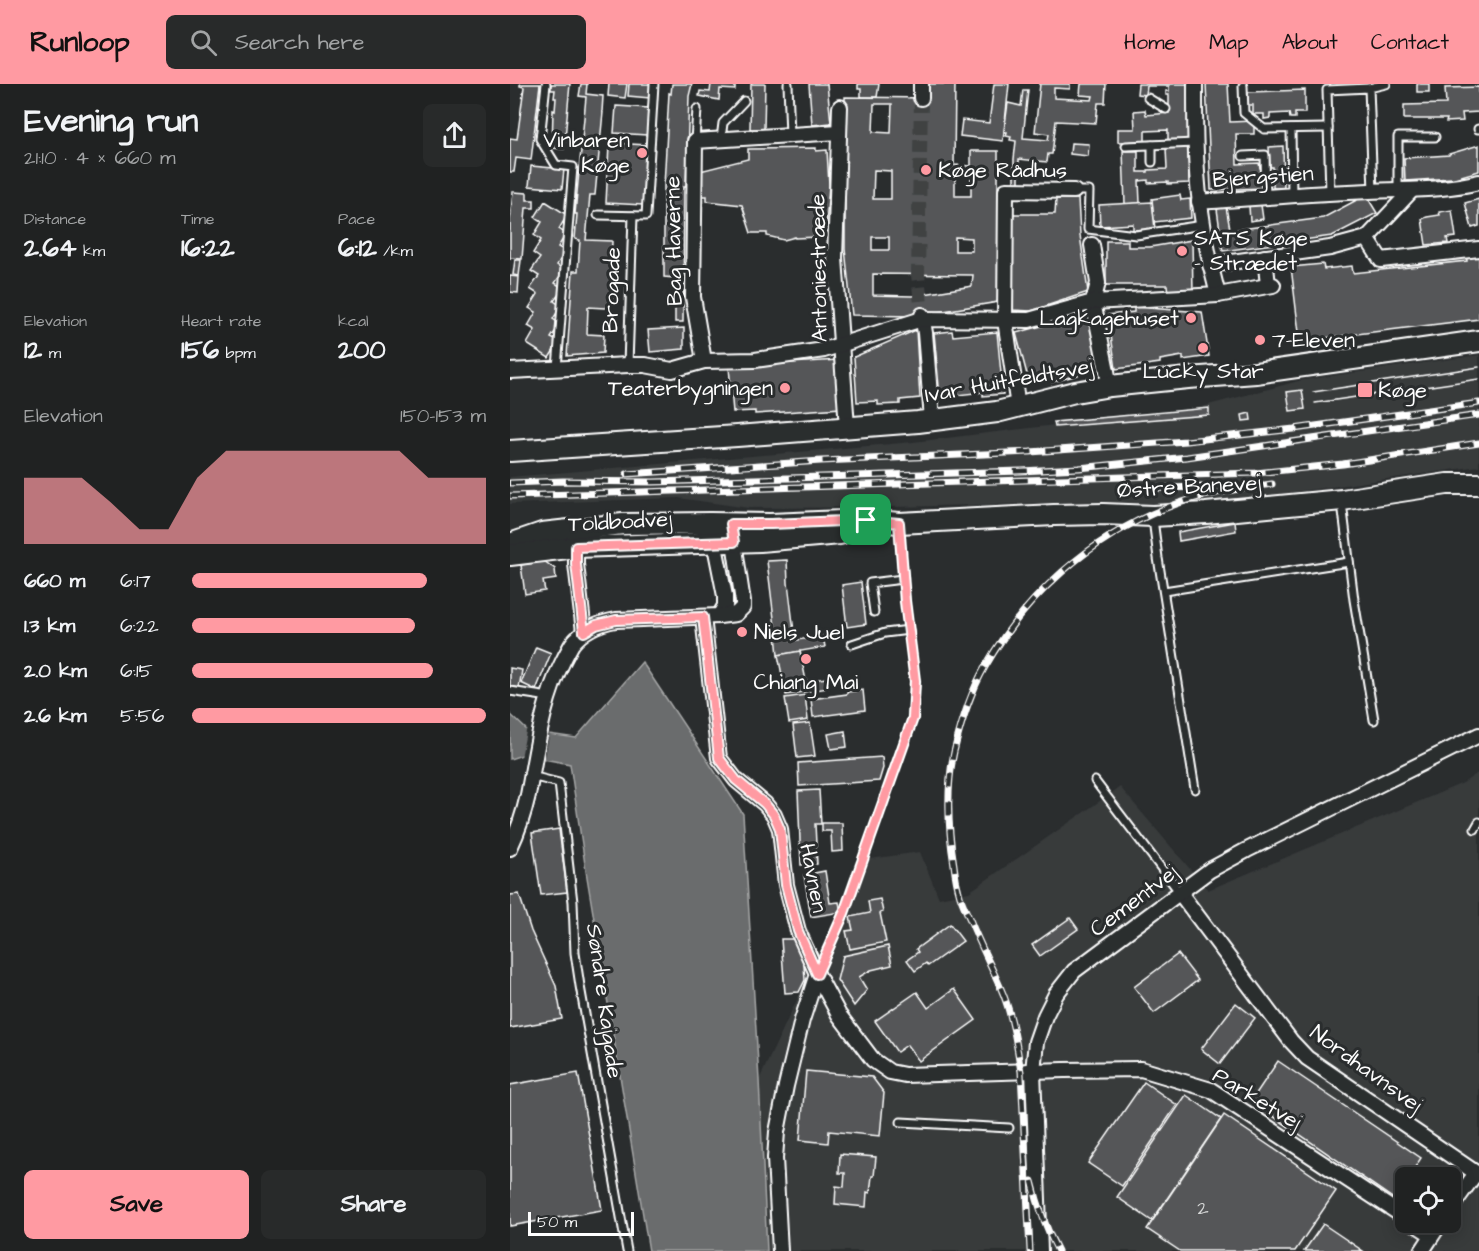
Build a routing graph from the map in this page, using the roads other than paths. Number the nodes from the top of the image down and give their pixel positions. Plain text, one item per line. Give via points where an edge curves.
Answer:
1 (546, 84) edge
2 (654, 84) edge
3 (788, 84) edge
4 (1195, 84) edge
5 (1386, 84) edge
6 (1243, 86) dead end
7 (1369, 88) junction
8 (1148, 98) dead end
9 (744, 101) dead end
10 (840, 107) dead end
11 (697, 109) dead end
12 (1166, 109) dead end
13 (1328, 128) junction
14 (1291, 129) junction
15 (839, 132) junction
16 (789, 135) junction
17 (1435, 137) dead end
18 (721, 139) junction
19 (694, 141) junction
20 (1195, 143) junction
21 (1152, 145) junction
22 (1126, 146) dead end
23 (1243, 156) dead end
24 (1152, 162) dead end
25 (1479, 182) edge
26 (1405, 190) junction
27 (1074, 191) joint
28 (1373, 191) junction
29 (1330, 193) junction
30 (1292, 195) junction
31 (1266, 197) junction
32 (1199, 202) junction
33 (598, 214) dead end
34 (633, 216) junction
35 (1203, 225) junction
36 (1367, 238) junction
37 (1092, 245) dead end
38 (1479, 249) edge
39 (1265, 257) junction
40 (1209, 260) junction
41 (1218, 295) junction
42 (1094, 302) junction
43 (922, 317) junction
44 (1005, 320) junction
45 (1479, 341) edge
46 (841, 344) junction
47 (704, 361) junction
48 (628, 365) junction
49 (558, 368) junction
50 (510, 371) edge
51 (1110, 386) junction
52 (1018, 407) junction
53 (932, 420) junction
54 (847, 427) junction
55 (510, 451) edge
56 (1479, 484) edge
57 (1342, 500) junction
58 (1153, 516) junction
59 (899, 523) junction
60 (722, 532) junction
61 (510, 544) edge
62 (576, 547) junction
63 (510, 555) edge
64 (1349, 562) junction
65 (903, 579) junction
66 (1164, 591) junction
67 (874, 612) dead end
68 (719, 616) junction
69 (703, 617) junction
70 (909, 630) junction
71 (584, 632) junction
72 (852, 644) dead end
73 (510, 691) edge
74 (549, 697) junction
75 (1374, 720) dead end
76 (1479, 735) edge
77 (532, 773) junction
78 (1095, 781) dead end
79 (1195, 789) dead end
80 (510, 848) edge
81 (1180, 893) junction
82 (817, 974) junction
83 (1033, 1071) junction
84 (900, 1122) dead end
85 (1009, 1128) dead end
86 (1478, 1174) edge
87 (1461, 1195) edge
88 (1395, 1211) edge
89 (1429, 1233) edge
90 (1432, 1235) joint
91 (627, 1251) edge
92 (780, 1251) edge
93 (1040, 1251) edge
94 (1422, 1251) edge

1 - 49 lane via 540,139 556,165 573,167
2 - 34 lane, Brogade via 646,216
3 - 16 lane
4 - 20 street
5 - 7 lane
6 - 14 lane via 1244,112 1264,129
7 - 13 lane via 1327,90
7 - 28 lane
8 - 12 lane
9 - 18 lane via 723,123
10 - 15 street, Antoniestræde
11 - 19 lane
13 - 14 lane
13 - 29 lane
14 - 30 lane
15 - 16 street
15 - 46 street, Antoniestræde via 835,258
16 - 18 street
17 - 26 lane via 1398,137
18 - 19 street
19 - 47 street, Bag Haverne via 693,297
20 - 21 lane
20 - 32 street
21 - 22 lane
21 - 24 lane
23 - 31 lane via 1265,155
25 - 26 street, Bjergstien via 1461,187
26 - 28 street, Bjergstien
26 - 36 street
27 - 35 lane via 1089,191 1088,229 1136,235
27 - 44 street via 1006,190
28 - 29 street, Bjergstien
29 - 30 street, Bjergstien
30 - 31 street, Bjergstien
31 - 32 street, Bjergstien
32 - 35 street
33 - 34 lane, Brogade
34 - 48 lane, Brogade
35 - 40 street
36 - 38 street via 1381,260
36 - 39 street via 1330,248
37 - 42 street via 1098,283
39 - 40 street
39 - 41 street via 1270,285
40 - 41 street
41 - 42 street
42 - 44 street via 1029,320
42 - 51 street
43 - 44 street
43 - 46 street
43 - 53 street
44 - 52 street
45 - 51 street, Ivar Huitfeldtsvej via 1256,373
46 - 47 street via 755,360
46 - 54 street, Antoniestræde
47 - 48 street via 672,370
48 - 49 street
49 - 50 street
51 - 52 street, Ivar Huitfeldtsvej
52 - 53 street, Ivar Huitfeldtsvej
53 - 54 street, Ivar Huitfeldtsvej
54 - 55 street, Ivar Huitfeldtsvej
56 - 57 street, Østre Banevej via 1447,484
57 - 58 street, Østre Banevej
57 - 64 lane
58 - 59 street, Østre Banevej via 1054,515
58 - 66 lane
59 - 60 street, Østre Banevej via 849,533 760,541
59 - 65 lane
60 - 61 street, Toldbodvej via 623,524 542,533
60 - 62 street, Toldbodvej
60 - 68 street via 725,606
60 - 68 street via 743,595 743,608 736,614
62 - 63 street, Toldbodvej
62 - 71 street
64 - 66 lane
64 - 75 lane
65 - 67 lane via 870,583
65 - 70 lane
66 - 79 lane
68 - 69 street
69 - 71 street via 616,620
69 - 82 street, Havnen via 719,758 736,780 774,815 780,829 786,885 798,931
70 - 72 lane
70 - 82 lane via 915,681 913,718 844,913
71 - 74 street via 572,644
73 - 74 lane
74 - 77 street
76 - 81 street, Cementvej via 1247,850 1210,870
77 - 80 street via 524,812
77 - 91 lane, Søndre Kajgade via 559,783 575,953
78 - 81 lane
81 - 83 street, Cementvej via 1074,971 1045,1016 1036,1042
81 - 86 street, Nordhavnsvej via 1307,1058
82 - 83 street, Havnen via 839,1015 873,1060 890,1072 905,1075
82 - 92 street via 802,1020 777,1132
83 - 88 street, Parketvej via 1141,1069 1211,1090
83 - 93 street, Cementvej
84 - 85 lane
86 - 87 street
89 - 90 street
90 - 94 street

